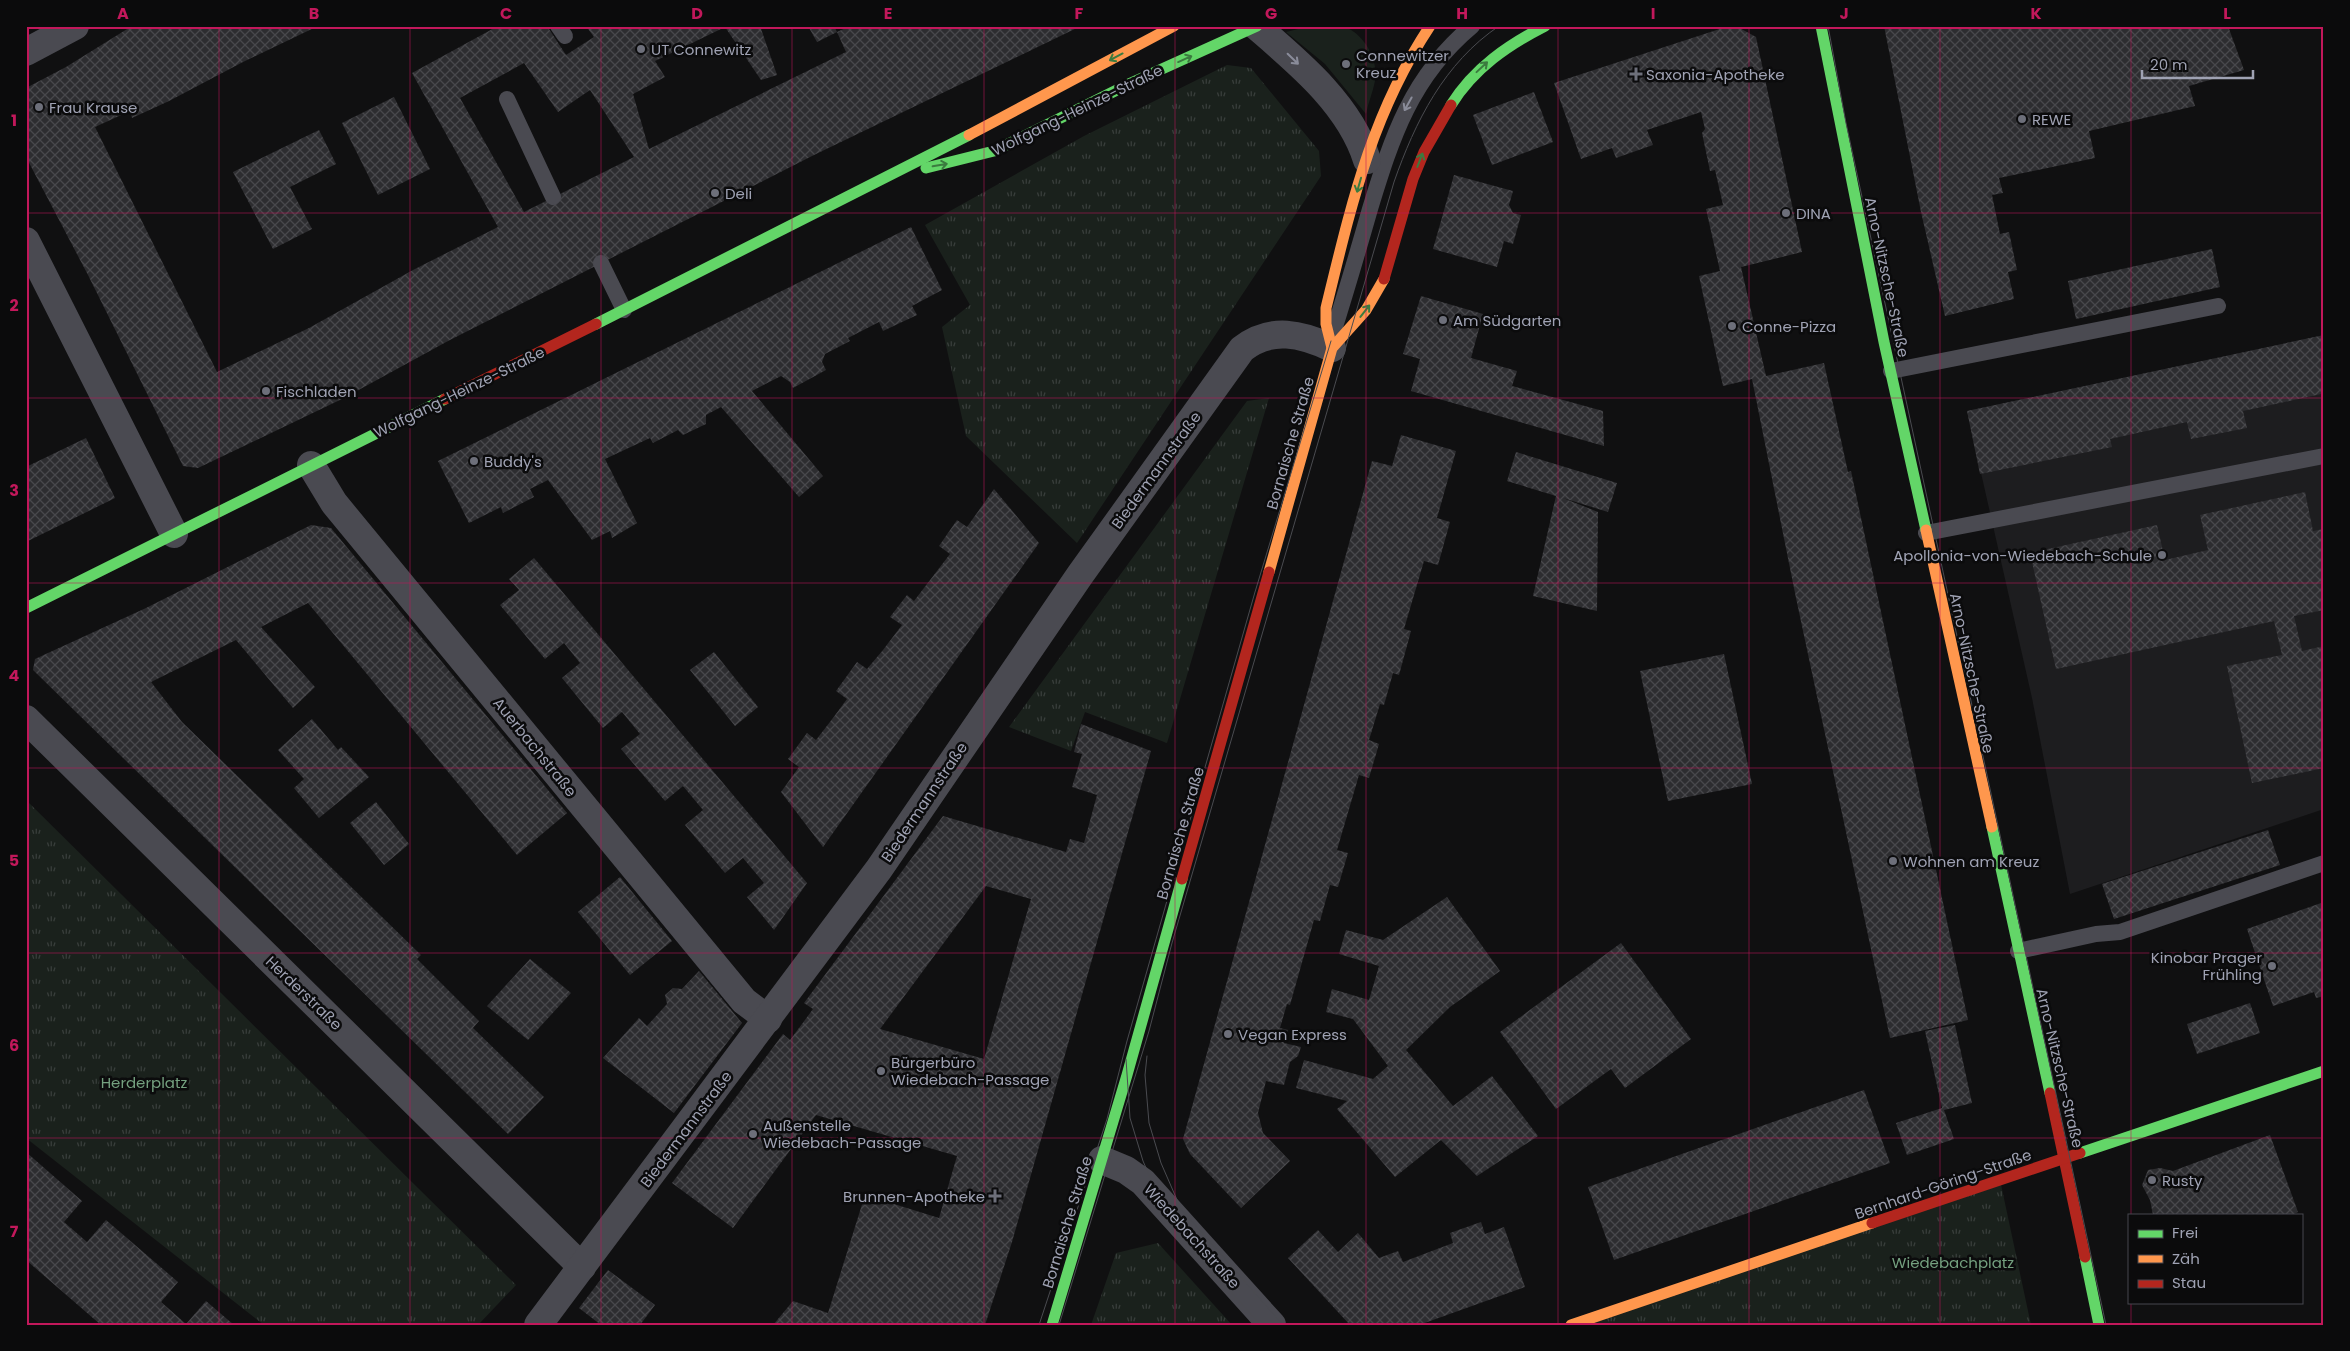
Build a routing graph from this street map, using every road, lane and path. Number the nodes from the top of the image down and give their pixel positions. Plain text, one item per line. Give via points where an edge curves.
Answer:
1 (75, 26) edge
2 (1174, 26) edge
3 (1256, 26) edge
4 (1430, 26) edge
5 (1472, 26) edge
6 (1546, 26) edge
7 (1822, 26) edge
8 (26, 52) edge
9 (507, 99) dead end
10 (1367, 160) junction
11 (893, 176) junction
12 (553, 197) dead end
13 (26, 241) edge
14 (600, 263) dead end
15 (2218, 306) dead end
16 (624, 310) junction
17 (1331, 344) junction
18 (1891, 371) junction
19 (2324, 456) edge
20 (311, 465) junction
21 (1926, 533) junction
22 (174, 534) junction
23 (26, 608) edge
24 (26, 719) edge
25 (2324, 863) edge
26 (2018, 951) junction
27 (768, 1020) junction
28 (2324, 1071) edge
29 (2065, 1159) junction
30 (1102, 1160) junction
31 (582, 1267) junction
32 (538, 1325) edge
33 (1052, 1325) edge
34 (1272, 1325) edge
35 (1571, 1325) edge
36 (2099, 1325) edge

1 - 8 street
2 -> 11 main road, Wolfgang-Heinze-Straße
3 -> 10 street, Wolfgang-Heinze-Straße via 1300,65 1342,112
11 -> 3 main road, Wolfgang-Heinze-Straße via 994,151
4 - 10 main road, Bornaische Straße via 1396,78
5 -> 17 lane via 1418,87 1398,124
17 -> 6 main road, Bornaische Straße via 1352,328 1382,285 1417,167 1439,120 1481,67 1509,46
7 - 18 main road, Arno-Nitzsche-Straße
9 - 12 lane
10 -> 17 main road, Bornaische Straße via 1326,308
11 - 16 main road, Wolfgang-Heinze-Straße
13 - 22 street
14 - 16 lane
15 - 18 lane
16 - 20 main road, Wolfgang-Heinze-Straße
17 - 27 street, Biedermannstraße via 1287,333 1258,340 1242,350 1080,575 879,869
17 - 30 main road, Bornaische Straße
18 - 21 main road, Arno-Nitzsche-Straße
19 - 21 lane
20 - 22 main road, Wolfgang-Heinze-Straße
20 - 27 street, Auerbachstraße via 334,503 677,920 744,1001
21 - 26 main road, Arno-Nitzsche-Straße
22 - 23 main road, Wolfgang-Heinze-Straße
24 - 31 street, Herderstraße
25 - 26 lane via 2120,932
26 - 29 main road, Arno-Nitzsche-Straße
27 - 31 street, Biedermannstraße
28 - 29 main road, Bernhard-Göring-Straße
29 - 35 main road, Bernhard-Göring-Straße
29 - 36 main road, Arno-Nitzsche-Straße
30 - 33 main road, Bornaische Straße
30 - 34 street, Wiedebachstraße via 1126,1170 1143,1182
31 - 32 street, Biedermannstraße

